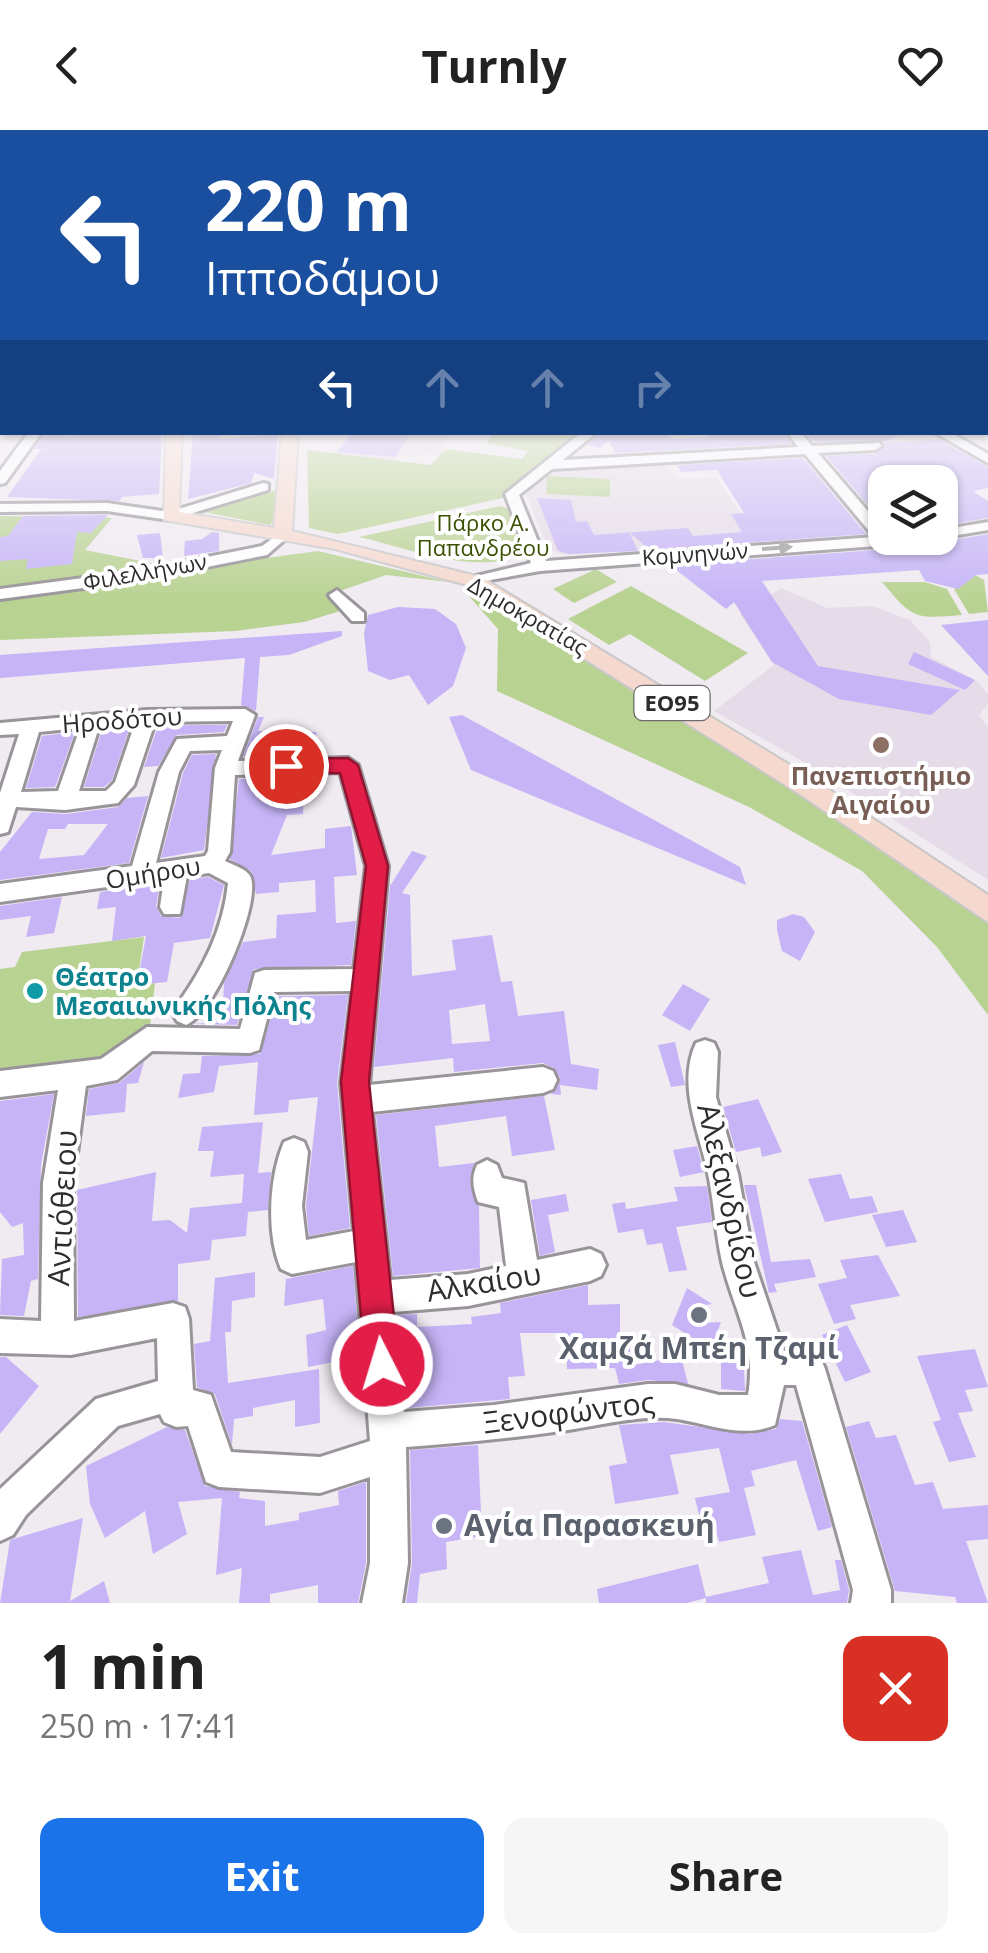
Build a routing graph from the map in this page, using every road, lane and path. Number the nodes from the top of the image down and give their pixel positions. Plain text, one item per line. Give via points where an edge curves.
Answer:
1 (173, 466) edge
2 (288, 466) edge
3 (549, 466) edge
4 (821, 466) edge
5 (263, 487) dead end
6 (172, 493) junction
7 (108, 507) junction
8 (0, 508) edge
9 (170, 516) junction
10 (868, 521) edge
11 (988, 526) edge
12 (958, 531) edge
13 (283, 535) junction
14 (868, 541) edge
15 (540, 566) junction
16 (474, 581) junction
17 (0, 594) edge
18 (337, 594) dead end
19 (358, 617) dead end
20 (245, 715) joint
21 (147, 716) junction
22 (92, 723) junction
23 (31, 727) junction
24 (0, 729) edge
25 (228, 755) junction
26 (9, 800) junction
27 (65, 802) junction
28 (0, 826) edge
29 (212, 864) junction
30 (176, 870) junction
31 (141, 876) junction
32 (0, 893) edge
33 (172, 908) dead end
34 (988, 910) edge
35 (366, 980) junction
36 (186, 1013) dead end
37 (705, 1052) dead end
38 (74, 1078) junction
39 (543, 1080) dead end
40 (0, 1084) edge
41 (357, 1100) junction
42 (294, 1152) dead end
43 (487, 1175) dead end
44 (372, 1243) junction
45 (590, 1265) dead end
46 (523, 1277) junction
47 (377, 1297) junction
48 (0, 1336) edge
49 (58, 1338) junction
50 (770, 1367) junction
51 (176, 1402) junction
52 (388, 1442) junction
53 (4, 1509) edge
54 (382, 1603) edge
55 (871, 1603) edge

1 - 6 main road
2 - 13 main road
3 - 15 street via 512,494
4 - 10 street
5 - 9 street
6 - 7 street
6 - 9 main road
7 - 8 street, Δημοκρατίας
7 - 9 street, Δημοκρατίας
9 - 13 main road, Δημοκρατίας / ΕΟ95
11 - 12 street
13 - 16 main road, Δημοκρατίας / ΕΟ95
13 - 17 street, Φιλελλήνων via 267,550
15 -> 14 street, Κομνηνών
15 - 16 street, Κομνηνών
16 - 34 main road, Δημοκρατίας / ΕΟ95 via 807,786
18 - 19 street
20 - 21 street, Ηροδότου
20 - 25 street, Ομήρου
21 - 22 street, Ηροδότου
21 - 27 street via 121,792
22 - 23 street, Ηροδότου
22 - 27 street
23 - 24 street, Ηροδότου
23 - 26 street
25 - 29 street, Ομήρου via 219,852
25 - 31 street via 184,744 169,772
25 - 35 street via 348,765 377,866
26 - 27 street
26 - 28 street
29 - 30 street, Ομήρου
29 - 36 street via 240,879 238,910 216,972
30 - 31 street, Ομήρου
30 - 33 street
31 - 32 street, Ομήρου
35 - 38 street via 264,982 250,1041 147,1039 107,1072
35 - 41 street
37 - 50 street, Αλεξανδρίδου via 702,1097 738,1262
38 - 40 street
38 - 49 street, Αντιόθειου via 58,1183
39 - 41 street
41 - 44 street
42 - 44 street via 287,1206 292,1258
43 - 46 street via 488,1191 514,1194
44 - 47 street
45 - 46 street, Αλκαίου
46 - 47 street, Αλκαίου via 468,1290
47 - 52 street
48 - 49 street
49 - 51 street via 173,1319
50 - 52 street, Ξενοφώντος via 763,1413 648,1401
50 - 55 street via 808,1369
51 - 52 street via 199,1407 219,1469 320,1476
51 - 53 street via 108,1410
52 - 54 street via 390,1563

